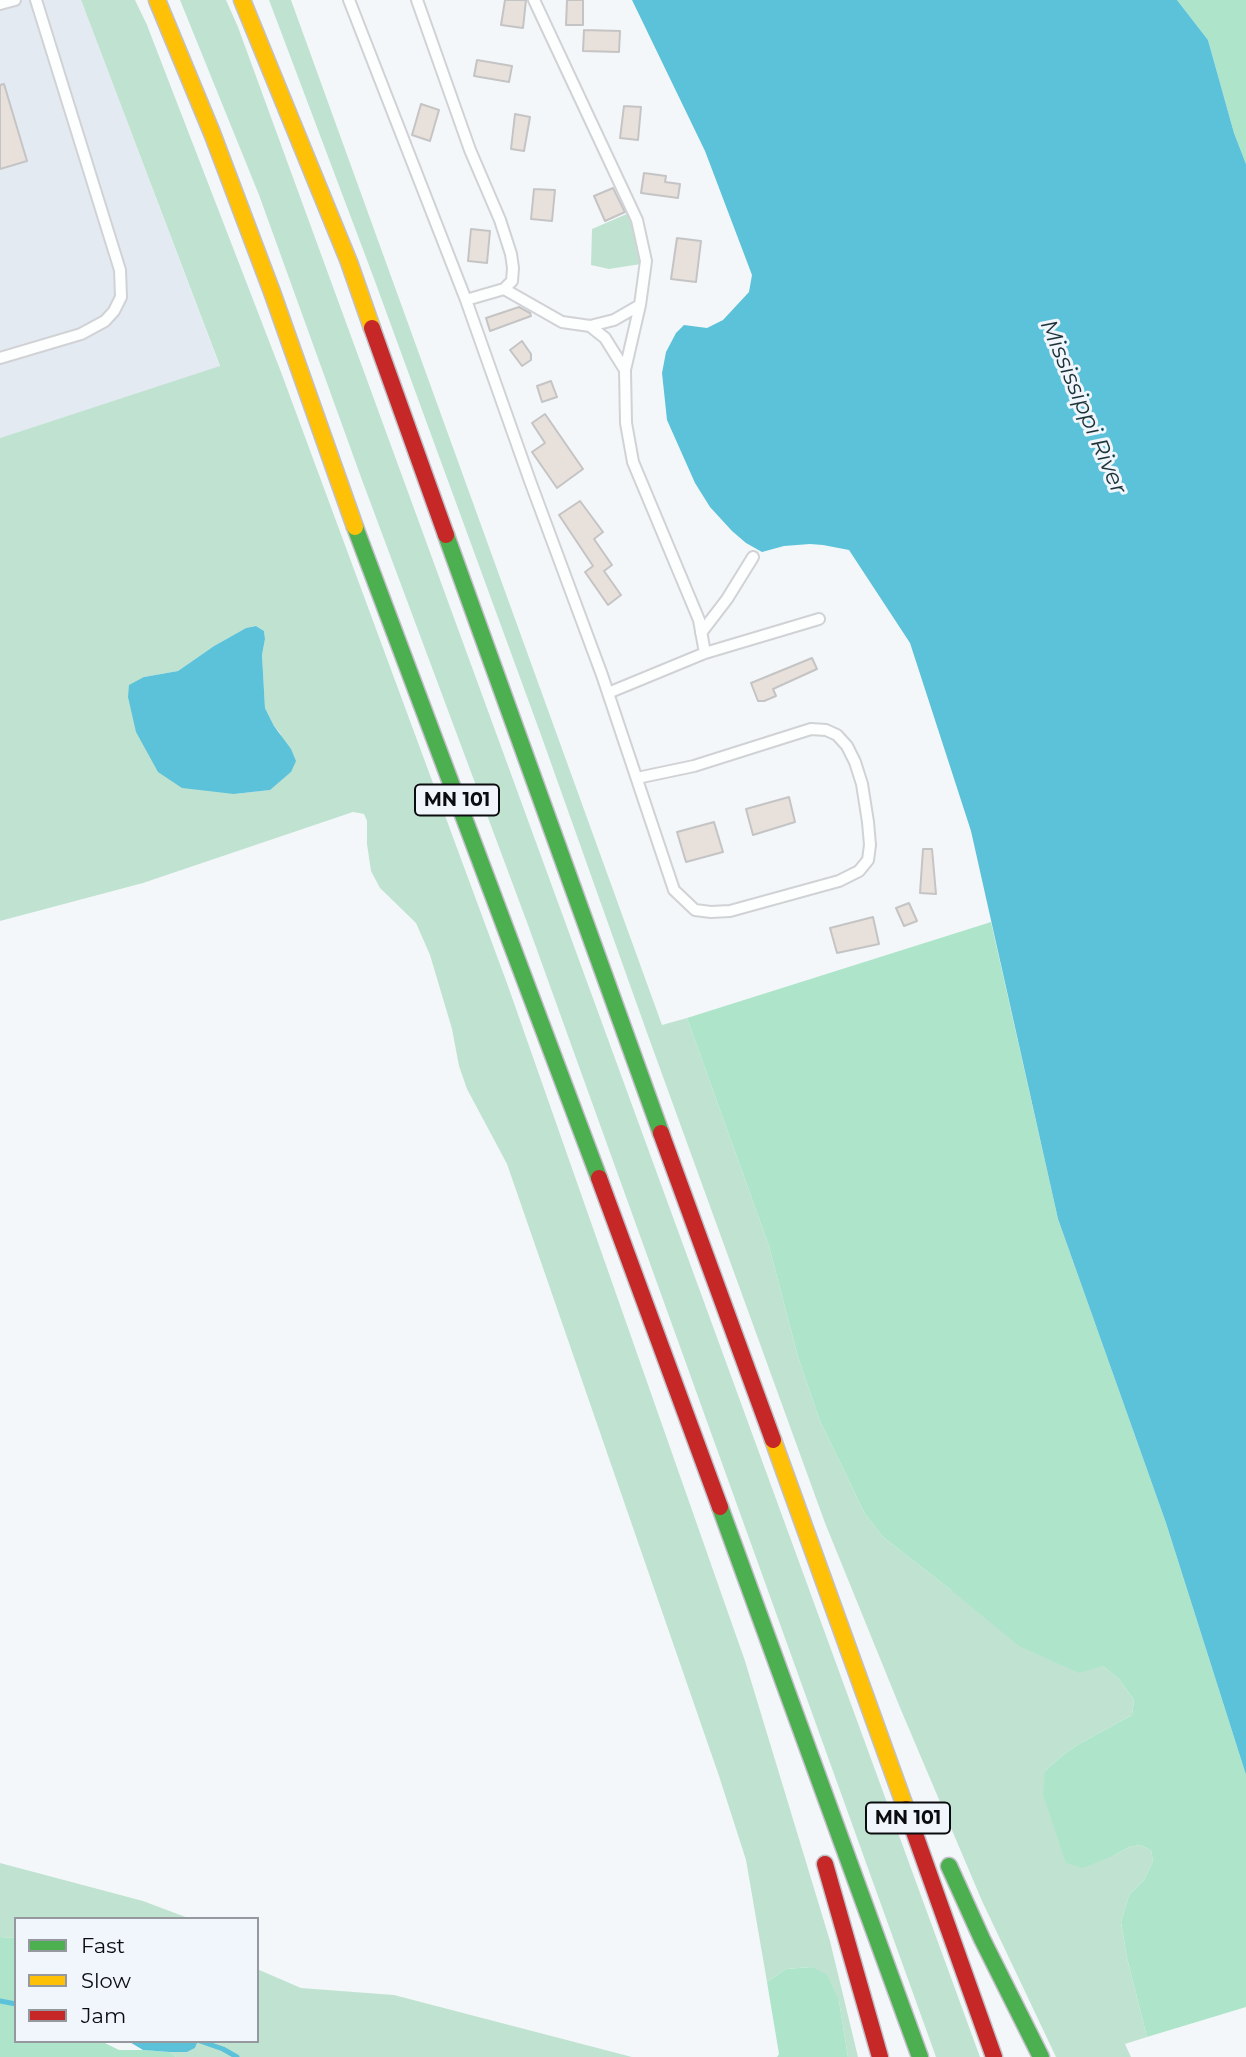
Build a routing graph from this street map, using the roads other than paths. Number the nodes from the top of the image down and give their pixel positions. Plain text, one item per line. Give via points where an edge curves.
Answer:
1 (15, 0) edge
2 (36, 0) edge
3 (158, 0) edge
4 (243, 0) edge
5 (349, 0) edge
6 (417, 0) edge
7 (534, 0) edge
8 (0, 4) edge
9 (504, 289) junction
10 (466, 300) junction
11 (640, 305) junction
12 (590, 326) junction
13 (0, 358) edge
14 (625, 370) junction
15 (753, 557) dead end
16 (819, 619) dead end
17 (701, 633) junction
18 (705, 653) junction
19 (608, 692) junction
20 (637, 778) junction
21 (824, 1579) junction
22 (754, 1601) junction
23 (795, 1760) dead end
24 (913, 1782) dead end
25 (940, 1846) dead end
26 (821, 1851) dead end
27 (880, 2057) edge
28 (920, 2057) edge
29 (994, 2057) edge
30 (1041, 2057) edge

1 - 8 lane
2 - 13 lane via 120,270 121,297 105,321 82,334
3 - 22 highway, MN 101 via 272,292
4 - 21 highway, MN 101 via 349,262
5 - 10 lane
6 - 9 lane via 511,254 512,281
7 - 11 lane via 637,220 646,261
9 - 10 lane
9 - 12 lane via 562,322
10 - 19 lane
11 - 12 lane via 614,320
11 - 14 lane
12 - 14 lane via 605,338
14 - 17 lane via 626,423 633,462
15 - 17 lane
16 - 18 lane
17 - 18 lane
18 - 19 lane
19 - 20 lane
20 - 20 lane via 674,890 695,910 730,911 839,881 869,860 862,783 847,746 826,730 811,729 694,766
21 - 24 highway
21 - 29 highway, MN 101
22 - 23 highway
22 - 28 highway, MN 101
25 - 30 highway
26 - 27 highway

